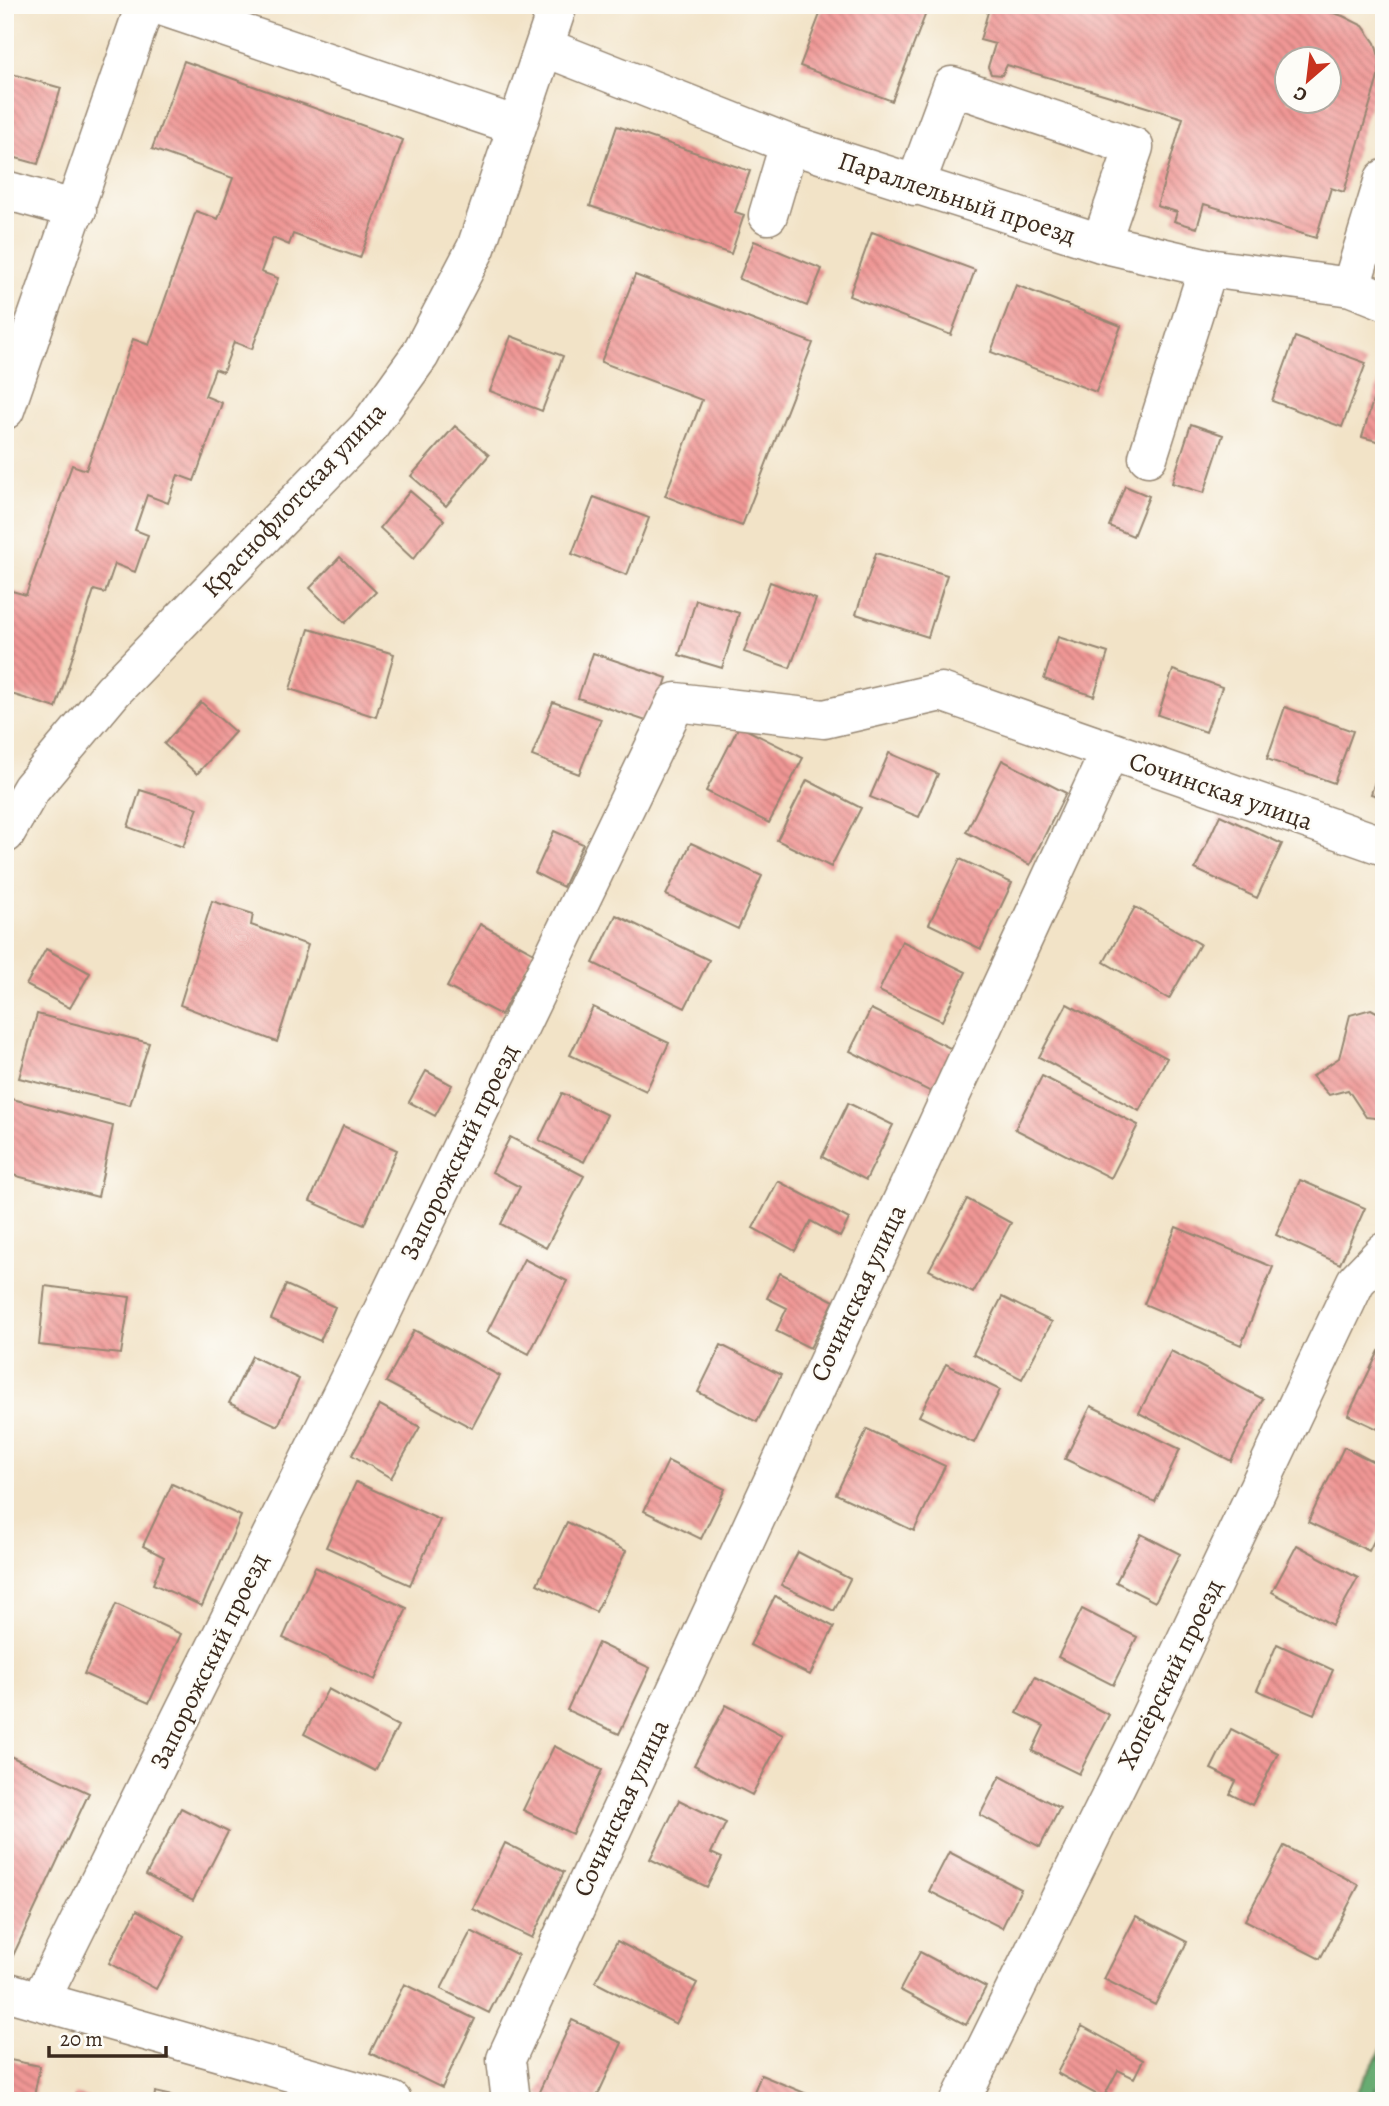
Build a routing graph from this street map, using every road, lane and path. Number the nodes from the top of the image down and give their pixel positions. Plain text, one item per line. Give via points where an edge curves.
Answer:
1 (145, 5) edge
2 (158, 5) edge
3 (558, 5) edge
4 (544, 47) junction
5 (517, 126) junction
6 (789, 144) junction
7 (1384, 179) edge
8 (915, 186) junction
9 (5, 190) edge
10 (77, 210) junction
11 (768, 215) dead end
12 (1101, 243) junction
13 (1208, 268) junction
14 (1367, 294) edge
15 (5, 410) edge
16 (1148, 457) dead end
17 (1109, 753) junction
18 (18, 785) edge
19 (5, 834) edge
20 (1384, 846) edge
21 (1384, 1252) edge
22 (23, 1996) edge
23 (391, 2101) edge
24 (511, 2101) edge
25 (960, 2101) edge

1 - 10 street
2 - 5 street
3 - 4 street, Краснофлотская улица
4 - 5 street, Краснофлотская улица
4 - 6 street, Параллельный проезд
5 - 18 street, Краснофлотская улица via 476,248 420,355 366,429
6 - 8 street, Параллельный проезд
6 - 11 street
7 - 14 street
8 - 12 street, Параллельный проезд
8 - 12 street via 952,86 1134,147
9 - 10 street
10 - 15 street
12 - 13 street, Параллельный проезд
13 - 14 street, Параллельный проезд
13 - 16 street
17 - 20 street, Сочинская улица
17 - 22 street, Запорожский проезд via 941,692 824,719 676,702 364,1349
17 - 24 street, Сочинская улица via 506,2059
18 - 19 street, Краснофлотская улица
21 - 25 street, Хопёрский проезд via 1356,1281 1144,1729
22 - 23 street

